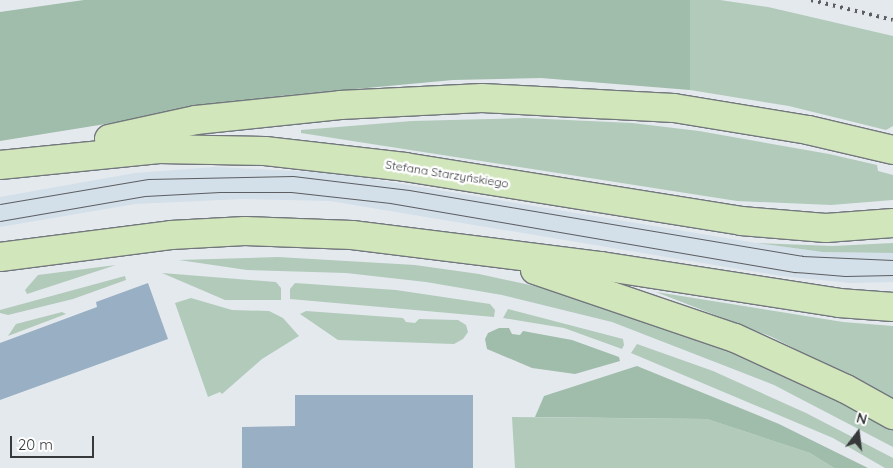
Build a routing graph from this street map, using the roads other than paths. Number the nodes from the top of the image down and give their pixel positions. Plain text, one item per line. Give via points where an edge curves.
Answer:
1 (887, 149) edge
2 (28, 160) junction
3 (0, 165) edge
4 (893, 223) edge
5 (455, 245) junction
6 (0, 257) edge
7 (893, 307) edge
8 (893, 415) edge

1 - 2 main road via 808,130 674,108 482,98 340,105 196,120
2 - 3 main road, Stefana Starzyńskiego
2 - 4 main road, Stefana Starzyńskiego via 159,149 265,150 405,167 741,221 826,228
5 - 6 main road via 352,235 245,232 105,241
5 - 7 main road via 839,303
5 - 8 main road via 623,297 735,338 846,389

